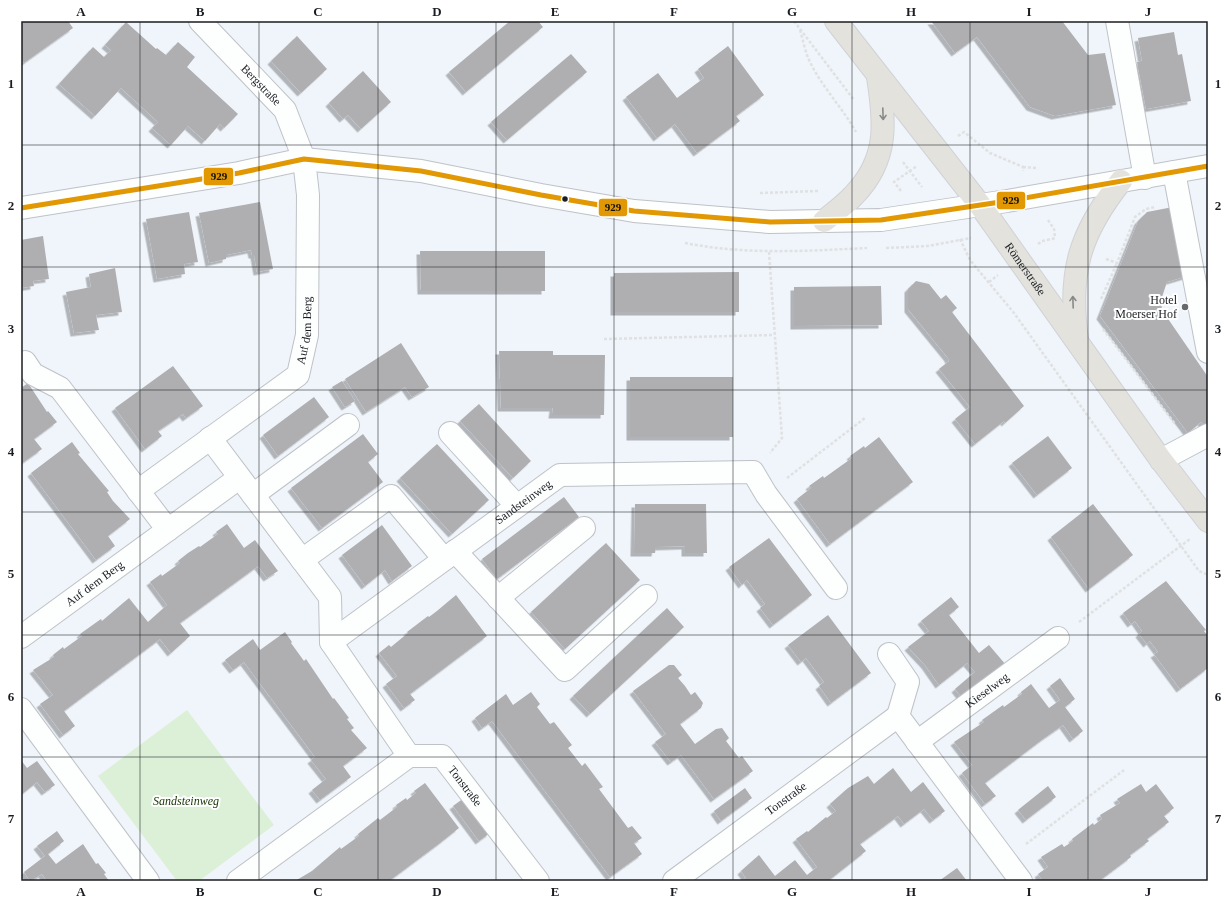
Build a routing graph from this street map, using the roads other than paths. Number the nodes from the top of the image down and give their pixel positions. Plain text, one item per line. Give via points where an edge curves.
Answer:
1 (200, 21) edge
2 (836, 21) edge
3 (1117, 21) edge
4 (877, 76) junction
5 (304, 159) junction
6 (1208, 166) edge
7 (1174, 172) junction
8 (1144, 178) junction
9 (1121, 182) junction
10 (980, 206) junction
11 (21, 208) edge
12 (824, 222) junction
13 (1077, 341) junction
14 (1208, 352) edge
15 (25, 362) dead end
16 (348, 424) dead end
17 (450, 433) dead end
18 (210, 438) junction
19 (1199, 440) edge
20 (1161, 460) junction
21 (239, 478) junction
22 (138, 491) junction
23 (253, 495) junction
24 (517, 506) junction
25 (1208, 521) edge
26 (584, 528) dead end
27 (168, 530) junction
28 (450, 555) junction
29 (302, 560) junction
30 (836, 588) dead end
31 (646, 596) dead end
32 (498, 598) junction
33 (21, 637) edge
34 (1058, 638) road end
35 (331, 642) junction
36 (889, 654) dead end
37 (21, 709) edge
38 (898, 716) junction
39 (917, 742) junction
40 (409, 756) junction
41 (148, 881) edge
42 (238, 881) edge
43 (538, 881) edge
44 (674, 881) edge
45 (1021, 881) edge

1 - 5 street, Bergstraße via 285,110
2 - 4 main road, Römerstraße
3 - 8 street
4 - 10 main road, Römerstraße
4 -> 12 main road via 884,129 878,159 873,172 854,196
5 - 11 street via 239,173
5 - 12 street via 421,171 634,211 770,222
5 - 18 street, Auf dem Berg via 308,195 307,335 298,375
6 - 7 street
7 - 8 street
7 - 14 street
8 - 9 street
9 - 10 street
13 -> 9 main road via 1073,292 1075,271 1099,211
10 - 12 street via 881,220
10 - 13 main road, Römerstraße
13 - 20 main road, Römerstraße
15 - 22 street via 33,374 60,388
16 - 23 street
17 - 24 street
18 - 21 street
18 - 22 street, Auf dem Berg
19 - 20 street
20 - 25 main road, Römerstraße
21 - 23 street
21 - 27 street, Auf dem Berg
22 - 27 street
23 - 29 street
24 - 28 street, Sandsteinweg
24 - 30 street, Sandsteinweg via 560,474 754,472 766,494
26 - 32 street
27 - 33 street, Auf dem Berg
28 - 29 street via 391,496
28 - 32 street
28 - 35 street, Sandsteinweg
29 - 35 street via 330,597
31 - 32 street via 565,670
34 - 39 street, Kieselweg
35 - 40 street
36 - 38 street via 908,682
37 - 41 street
38 - 39 street
38 - 44 street, Tonstraße
39 - 45 street
40 - 42 street
40 - 43 street, Tonstraße via 442,756

